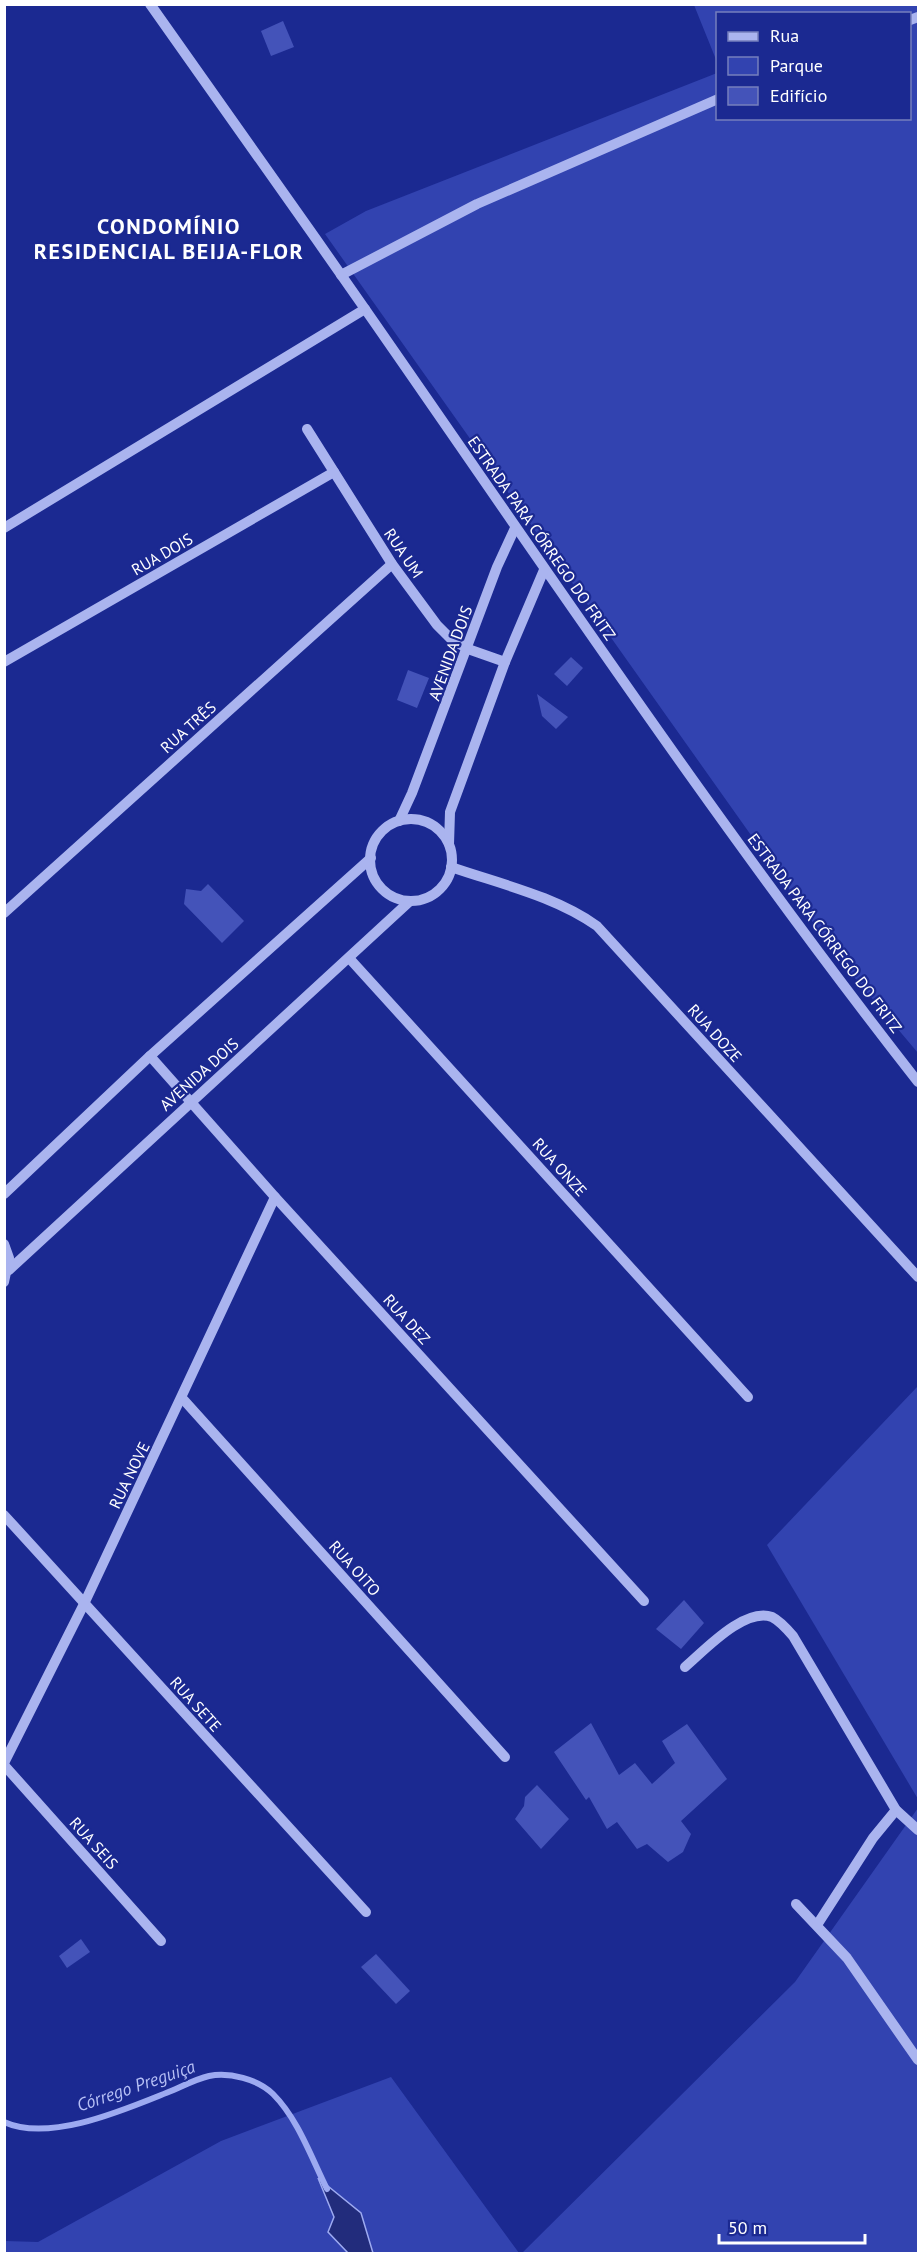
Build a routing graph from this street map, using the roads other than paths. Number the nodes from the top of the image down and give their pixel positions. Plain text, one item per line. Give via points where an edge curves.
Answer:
1 (150, 4) edge
2 (716, 99) edge
3 (341, 275) junction
4 (365, 309) junction
5 (307, 429) dead end
6 (334, 472) junction
7 (4, 528) edge
8 (515, 528) junction
9 (392, 564) junction
10 (544, 570) junction
11 (468, 649) junction
12 (4, 662) edge
13 (505, 662) junction
14 (399, 821) junction
15 (449, 844) junction
16 (371, 858) junction
17 (451, 867) junction
18 (410, 901) junction
19 (4, 913) edge
20 (349, 958) junction
21 (150, 1056) junction
22 (918, 1082) edge
23 (190, 1102) junction
24 (4, 1194) edge
25 (275, 1197) junction
26 (4, 1244) edge
27 (9, 1270) junction
28 (918, 1277) edge
29 (4, 1282) edge
30 (748, 1397) dead end
31 (182, 1398) junction
32 (4, 1515) edge
33 (644, 1601) dead end
34 (84, 1604) junction
35 (685, 1667) dead end
36 (505, 1757) dead end
37 (4, 1764) edge
38 (896, 1810) junction
39 (918, 1830) edge
40 (796, 1904) dead end
41 (366, 1912) dead end
42 (817, 1925) junction
43 (161, 1941) dead end
44 (918, 2060) edge

1 - 3 street, ESTRADA PARA CÓRREGO DO FRITZ
2 - 3 street via 477,204
3 - 4 street, ESTRADA PARA CÓRREGO DO FRITZ
4 - 7 street
4 - 8 street, ESTRADA PARA CÓRREGO DO FRITZ
5 - 6 street, RUA UM
6 - 9 street, RUA UM
6 - 12 street, RUA DOIS
8 - 10 street, ESTRADA PARA CÓRREGO DO FRITZ
8 - 11 street, AVENIDA DOIS
9 - 11 street, RUA UM via 437,625
9 - 19 street, RUA TRÊS
10 - 13 street
10 - 22 street, ESTRADA PARA CÓRREGO DO FRITZ via 756,867
11 - 13 street, RUA UM
11 - 14 street, AVENIDA DOIS
13 - 15 street via 450,812
14 - 15 street via 426,822
14 - 16 street, AVENIDA DOIS via 376,839
15 - 17 street
16 - 18 street via 371,868 380,886 398,899
16 - 21 street, AVENIDA DOIS
17 - 18 street, AVENIDA DOIS via 441,888 421,900
17 - 28 street, RUA DOZE via 556,903 597,926
18 - 20 street, AVENIDA DOIS
20 - 23 street, AVENIDA DOIS
20 - 30 street, RUA ONZE
21 - 23 street, RUA DEZ
21 - 24 street, AVENIDA DOIS
23 - 25 street, RUA DEZ
23 - 27 street, AVENIDA DOIS
25 - 31 street, RUA NOVE
25 - 33 street, RUA DEZ
26 - 27 street
27 - 29 street, AVENIDA DOIS
31 - 34 street, RUA NOVE
31 - 36 street, RUA OITO
32 - 34 street, RUA SETE
34 - 37 street, RUA NOVE
34 - 41 street, RUA SETE
35 - 38 street via 737,1623 758,1616 771,1617 783,1625
37 - 43 street, RUA SEIS
38 - 39 street
38 - 42 street via 873,1838
40 - 42 street
42 - 44 street via 847,1958

